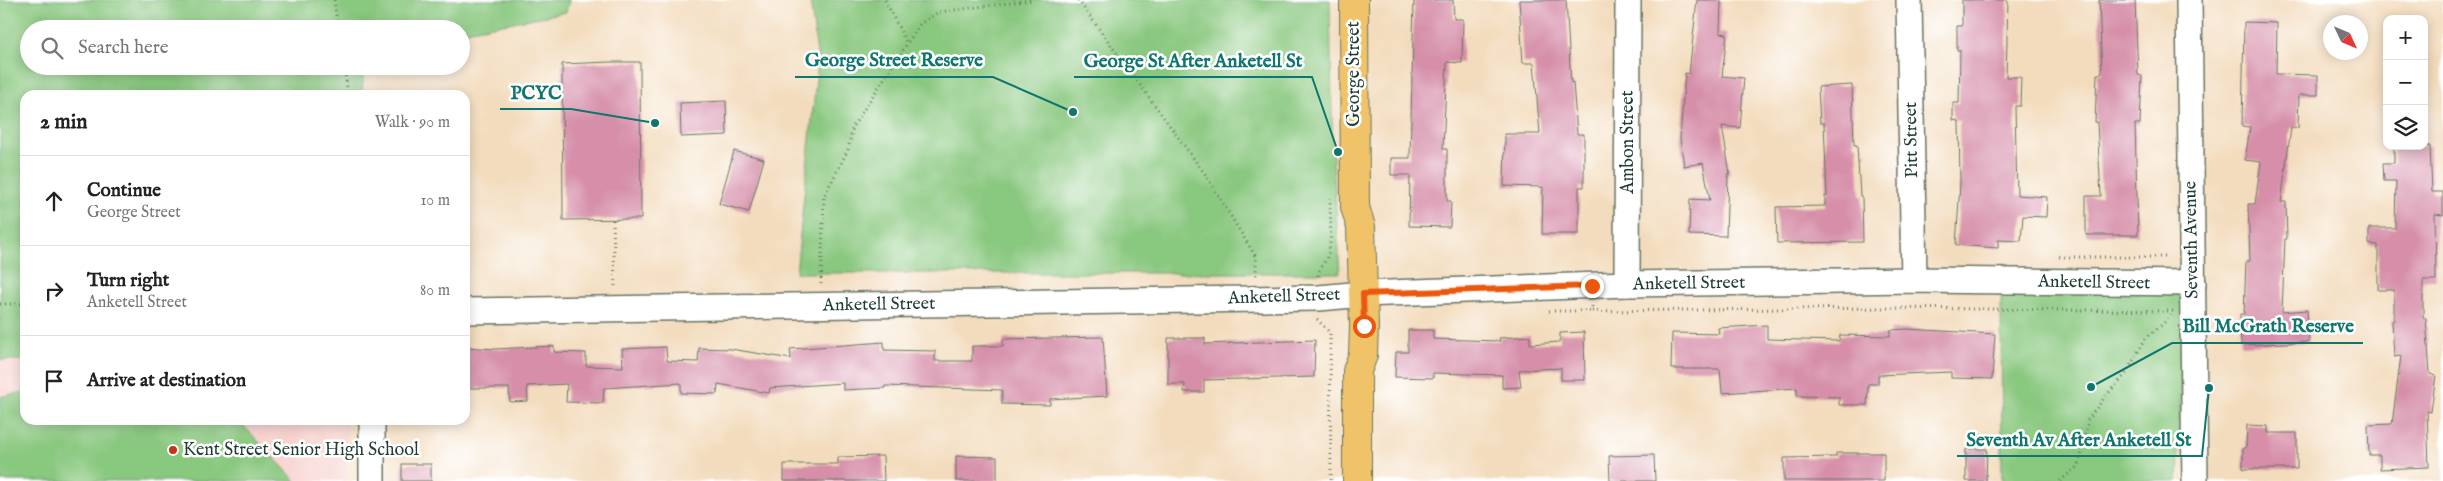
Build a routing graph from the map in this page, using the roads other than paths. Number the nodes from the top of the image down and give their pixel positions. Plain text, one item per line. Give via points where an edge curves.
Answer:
1 (1354, 0) edge
2 (1628, 0) edge
3 (1910, 0) edge
4 (2189, 0) edge
5 (1914, 280) junction
6 (2193, 283) junction
7 (1627, 284) junction
8 (1355, 294) junction
9 (470, 311) edge
10 (372, 425) edge
11 (372, 481) edge
12 (1357, 481) edge
13 (2195, 481) edge

1 - 8 main road, George Street via 1355,207 1345,225
2 - 7 street, Ambon Street
3 - 5 street, Pitt Street
4 - 6 street, Seventh Avenue
5 - 6 street, Anketell Street
5 - 7 street, Anketell Street
6 - 13 street, Seventh Avenue
7 - 8 street, Anketell Street
8 - 9 street, Anketell Street via 1257,299
8 - 12 main road, George Street via 1345,356 1357,371
10 - 11 street

